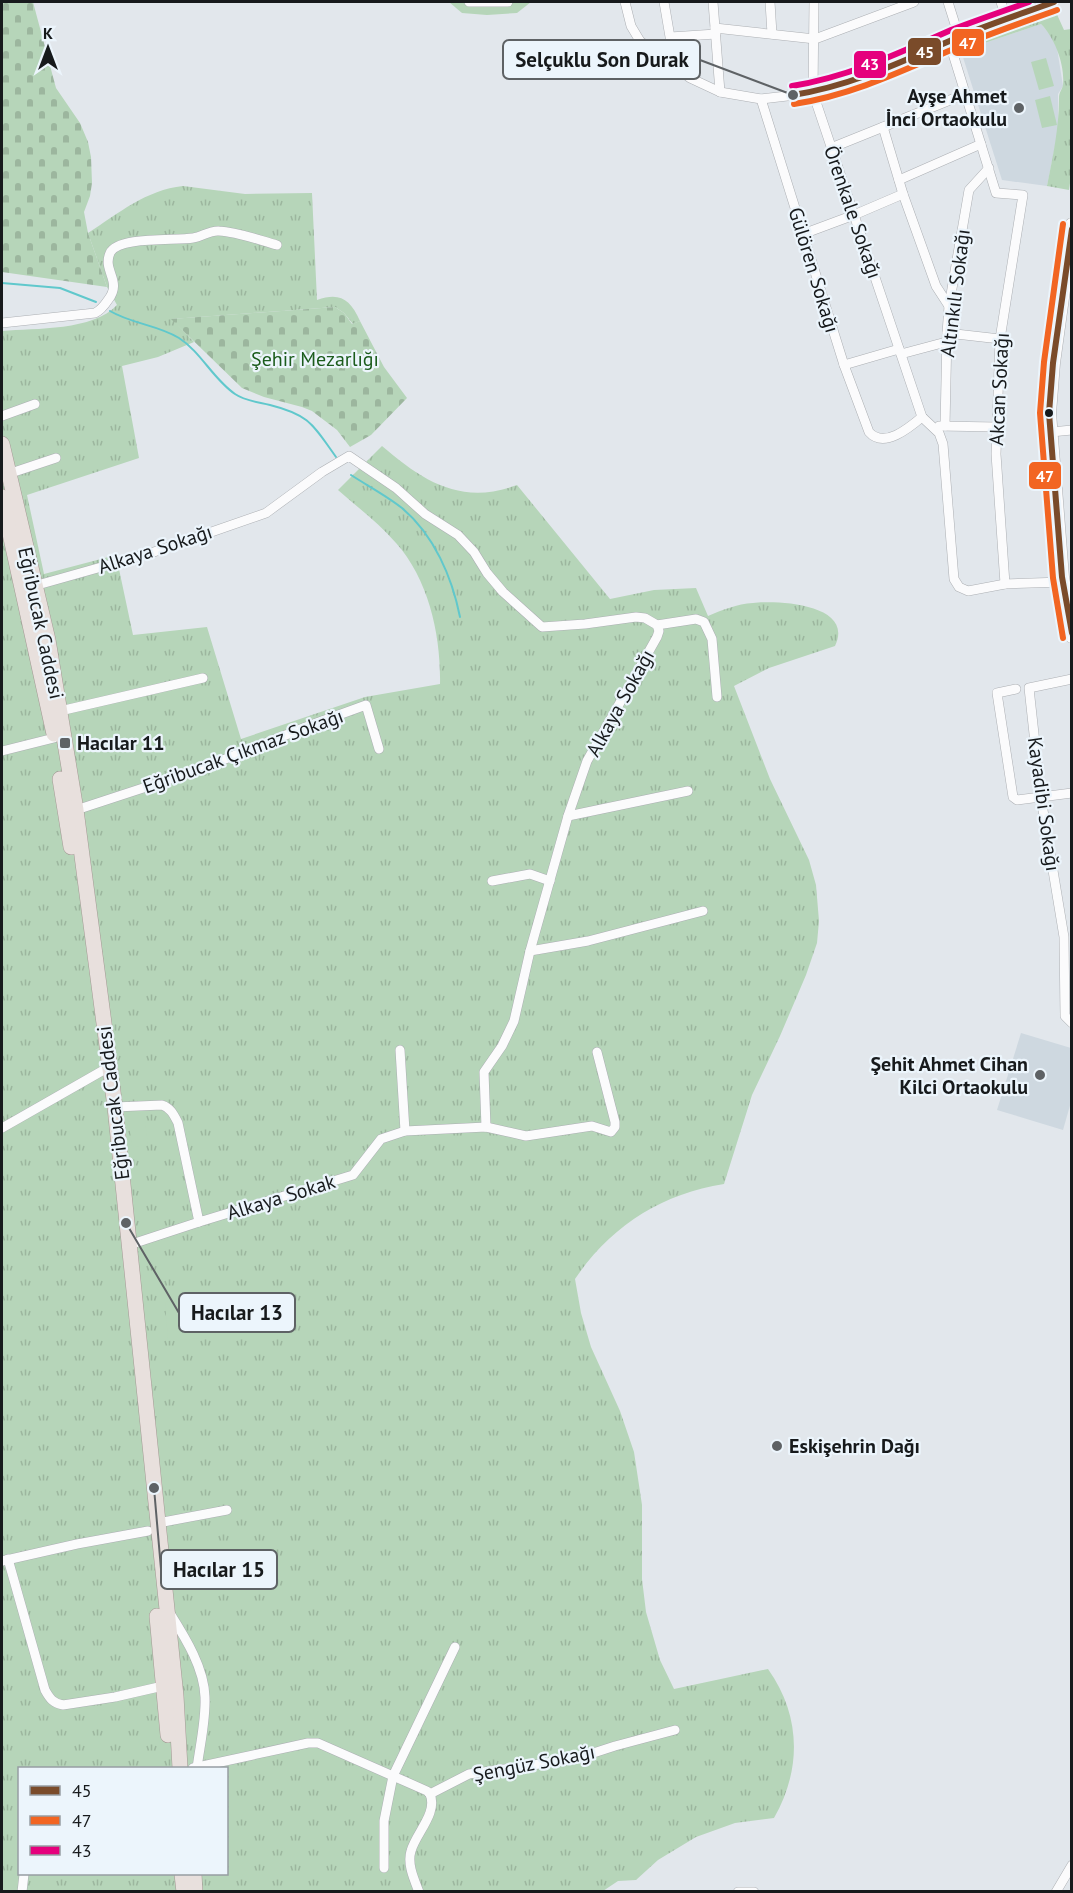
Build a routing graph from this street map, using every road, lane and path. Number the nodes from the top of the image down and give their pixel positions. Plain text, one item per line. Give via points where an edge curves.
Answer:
1 (468, 2) edge
2 (508, 2) edge
3 (625, 2) edge
4 (664, 2) edge
5 (713, 2) edge
6 (770, 2) edge
7 (814, 2) edge
8 (914, 2) edge
9 (948, 2) edge
10 (1001, 2) edge
11 (1053, 2) edge
12 (1006, 20) junction
13 (716, 31) junction
14 (772, 34) junction
15 (815, 39) junction
16 (954, 39) junction
17 (720, 92) junction
18 (813, 93) junction
19 (965, 94) junction
20 (761, 99) junction
21 (883, 127) junction
22 (981, 144) junction
23 (831, 148) junction
24 (989, 168) junction
25 (899, 180) junction
26 (903, 194) junction
27 (854, 215) junction
28 (1071, 225) edge
29 (803, 234) junction
30 (277, 245) dead end
31 (1067, 287) edge
32 (949, 306) junction
33 (2, 323) edge
34 (946, 337) junction
35 (1000, 339) junction
36 (900, 352) junction
37 (844, 365) junction
38 (35, 404) dead end
39 (2, 416) edge
40 (922, 417) junction
41 (933, 426) junction
42 (945, 426) junction
43 (997, 427) junction
44 (1071, 430) edge
45 (1051, 432) junction
46 (2, 444) edge
47 (56, 458) dead end
48 (8, 474) junction
49 (2, 497) edge
50 (1065, 578) edge
51 (1005, 584) junction
52 (34, 586) junction
53 (657, 625) junction
54 (1071, 636) edge
55 (203, 678) dead end
56 (1071, 679) edge
57 (1016, 689) dead end
58 (717, 697) dead end
59 (60, 711) junction
60 (54, 738) junction
61 (379, 749) dead end
62 (2, 752) edge
63 (688, 791) dead end
64 (1071, 793) edge
65 (1041, 798) junction
66 (76, 810) junction
67 (568, 816) junction
68 (492, 881) dead end
69 (550, 881) junction
70 (703, 911) dead end
71 (1068, 936) edge
72 (530, 951) junction
73 (1071, 1023) edge
74 (400, 1050) dead end
75 (597, 1052) dead end
76 (102, 1071) junction
77 (115, 1107) junction
78 (486, 1127) junction
79 (2, 1128) edge
80 (405, 1131) junction
81 (199, 1222) junction
82 (129, 1245) junction
83 (227, 1510) dead end
84 (153, 1527) junction
85 (5, 1560) edge
86 (166, 1608) junction
87 (455, 1647) dead end
88 (164, 1686) junction
89 (675, 1730) dead end
90 (172, 1767) edge
91 (180, 1767) edge
92 (195, 1767) edge
93 (200, 1767) edge
94 (393, 1776) junction
95 (430, 1794) junction
96 (1071, 1865) edge
97 (384, 1868) dead end
98 (24, 1875) edge
99 (182, 1875) edge
100 (194, 1875) edge
101 (22, 1892) edge
102 (184, 1892) edge
103 (195, 1892) edge
104 (419, 1892) edge
105 (738, 1892) edge
106 (754, 1892) edge
107 (1056, 1892) edge

1 - 2 street
3 - 17 street via 631,26 640,41 690,78
4 - 13 street via 670,37
5 - 13 street
6 - 14 street
7 - 15 street, Örenkale Sokağı
8 - 15 street
9 - 16 street
10 - 12 street
11 - 12 street
12 - 16 street
13 - 14 street
13 - 17 street
14 - 15 street
15 - 18 street, Örenkale Sokağı
16 - 18 street
16 - 19 street
17 - 20 street
18 - 20 street
18 - 23 street, Örenkale Sokağı
19 - 21 street
19 - 22 street
20 - 29 street, Gülören Sokağı
21 - 23 street
21 - 25 street
22 - 24 street
22 - 25 street
23 - 27 street, Örenkale Sokağı
24 - 32 street, Altınkılı Sokağı via 969,190
24 - 35 street, Akcan Sokağı via 996,193 1023,195
25 - 26 street
26 - 27 street
26 - 32 street via 936,286
27 - 29 street
27 - 36 street, Örenkale Sokağı
28 - 31 street
29 - 37 street, Gülören Sokağı
30 - 33 street via 220,231 194,238 127,242 109,254 115,287 101,310
31 - 45 street via 1053,363
32 - 34 street, Altınkılı Sokağı
34 - 35 street
34 - 36 street
34 - 42 street, Altınkılı Sokağı
35 - 43 street, Akcan Sokağı
36 - 37 street
36 - 40 street, Örenkale Sokağı
37 - 40 street, Gülören Sokağı via 869,432 875,438 883,439 908,429
38 - 39 street
40 - 41 street
41 - 42 street
41 - 51 street via 943,444 956,584 968,591
42 - 43 street
43 - 51 street, Akcan Sokağı
44 - 45 street
45 - 50 street
46 - 48 main road, Eğribucak Caddesi
47 - 48 street
48 - 52 main road, Eğribucak Caddesi
49 - 60 main road, Eğribucak Caddesi
50 - 51 street
50 - 54 street
52 - 53 street, Alkaya Sokağı via 151,553 266,513 349,456 458,536 504,592 542,627 636,617
52 - 59 main road, Eğribucak Caddesi
53 - 58 street via 696,619 704,622 712,639
53 - 67 street, Alkaya Sokağı via 657,637 587,760
55 - 59 street
56 - 65 street, Kayadibi Sokağı via 1029,688
57 - 65 street via 997,693 1012,795 1017,800
59 - 66 main road, Eğribucak Caddesi
60 - 62 street
60 - 76 main road, Eğribucak Caddesi
61 - 66 street, Eğribucak Çıkmaz Sokağı via 366,705 195,771
63 - 67 street
64 - 65 street
65 - 71 street, Kayadibi Sokağı
66 - 77 main road, Eğribucak Caddesi
67 - 69 street, Alkaya Sokağı
68 - 69 street via 530,874
69 - 72 street, Alkaya Sokağı
70 - 72 street via 588,941
71 - 73 street, Kayadibi Sokağı via 1065,1016
72 - 78 street, Alkaya Sokağı via 513,1021 484,1072
74 - 80 street
75 - 78 street, Alkaya Sokak via 615,1122 612,1131 592,1126 526,1136
76 - 79 street
76 - 84 main road, Eğribucak Caddesi
77 - 81 street, Alkaya Sokak via 162,1105 173,1113
77 - 82 main road, Eğribucak Caddesi
78 - 80 street, Alkaya Sokak
80 - 81 street, Alkaya Sokak via 381,1139 353,1175
81 - 82 street
82 - 84 main road, Eğribucak Caddesi
83 - 84 street
84 - 85 street
84 - 86 main road, Eğribucak Caddesi
84 - 88 main road, Eğribucak Caddesi
85 - 88 street via 45,1690 55,1704 105,1699
86 - 91 main road, Eğribucak Caddesi
86 - 92 street via 200,1671 205,1695
87 - 94 street
88 - 90 main road, Eğribucak Caddesi
89 - 95 street, Şengüz Sokağı via 575,1759 469,1774
93 - 94 street via 318,1743
94 - 95 street
94 - 97 street via 384,1821
95 - 104 street via 432,1806 411,1851 413,1877
96 - 107 street
98 - 101 street
99 - 102 main road
100 - 103 main road
105 - 106 street

